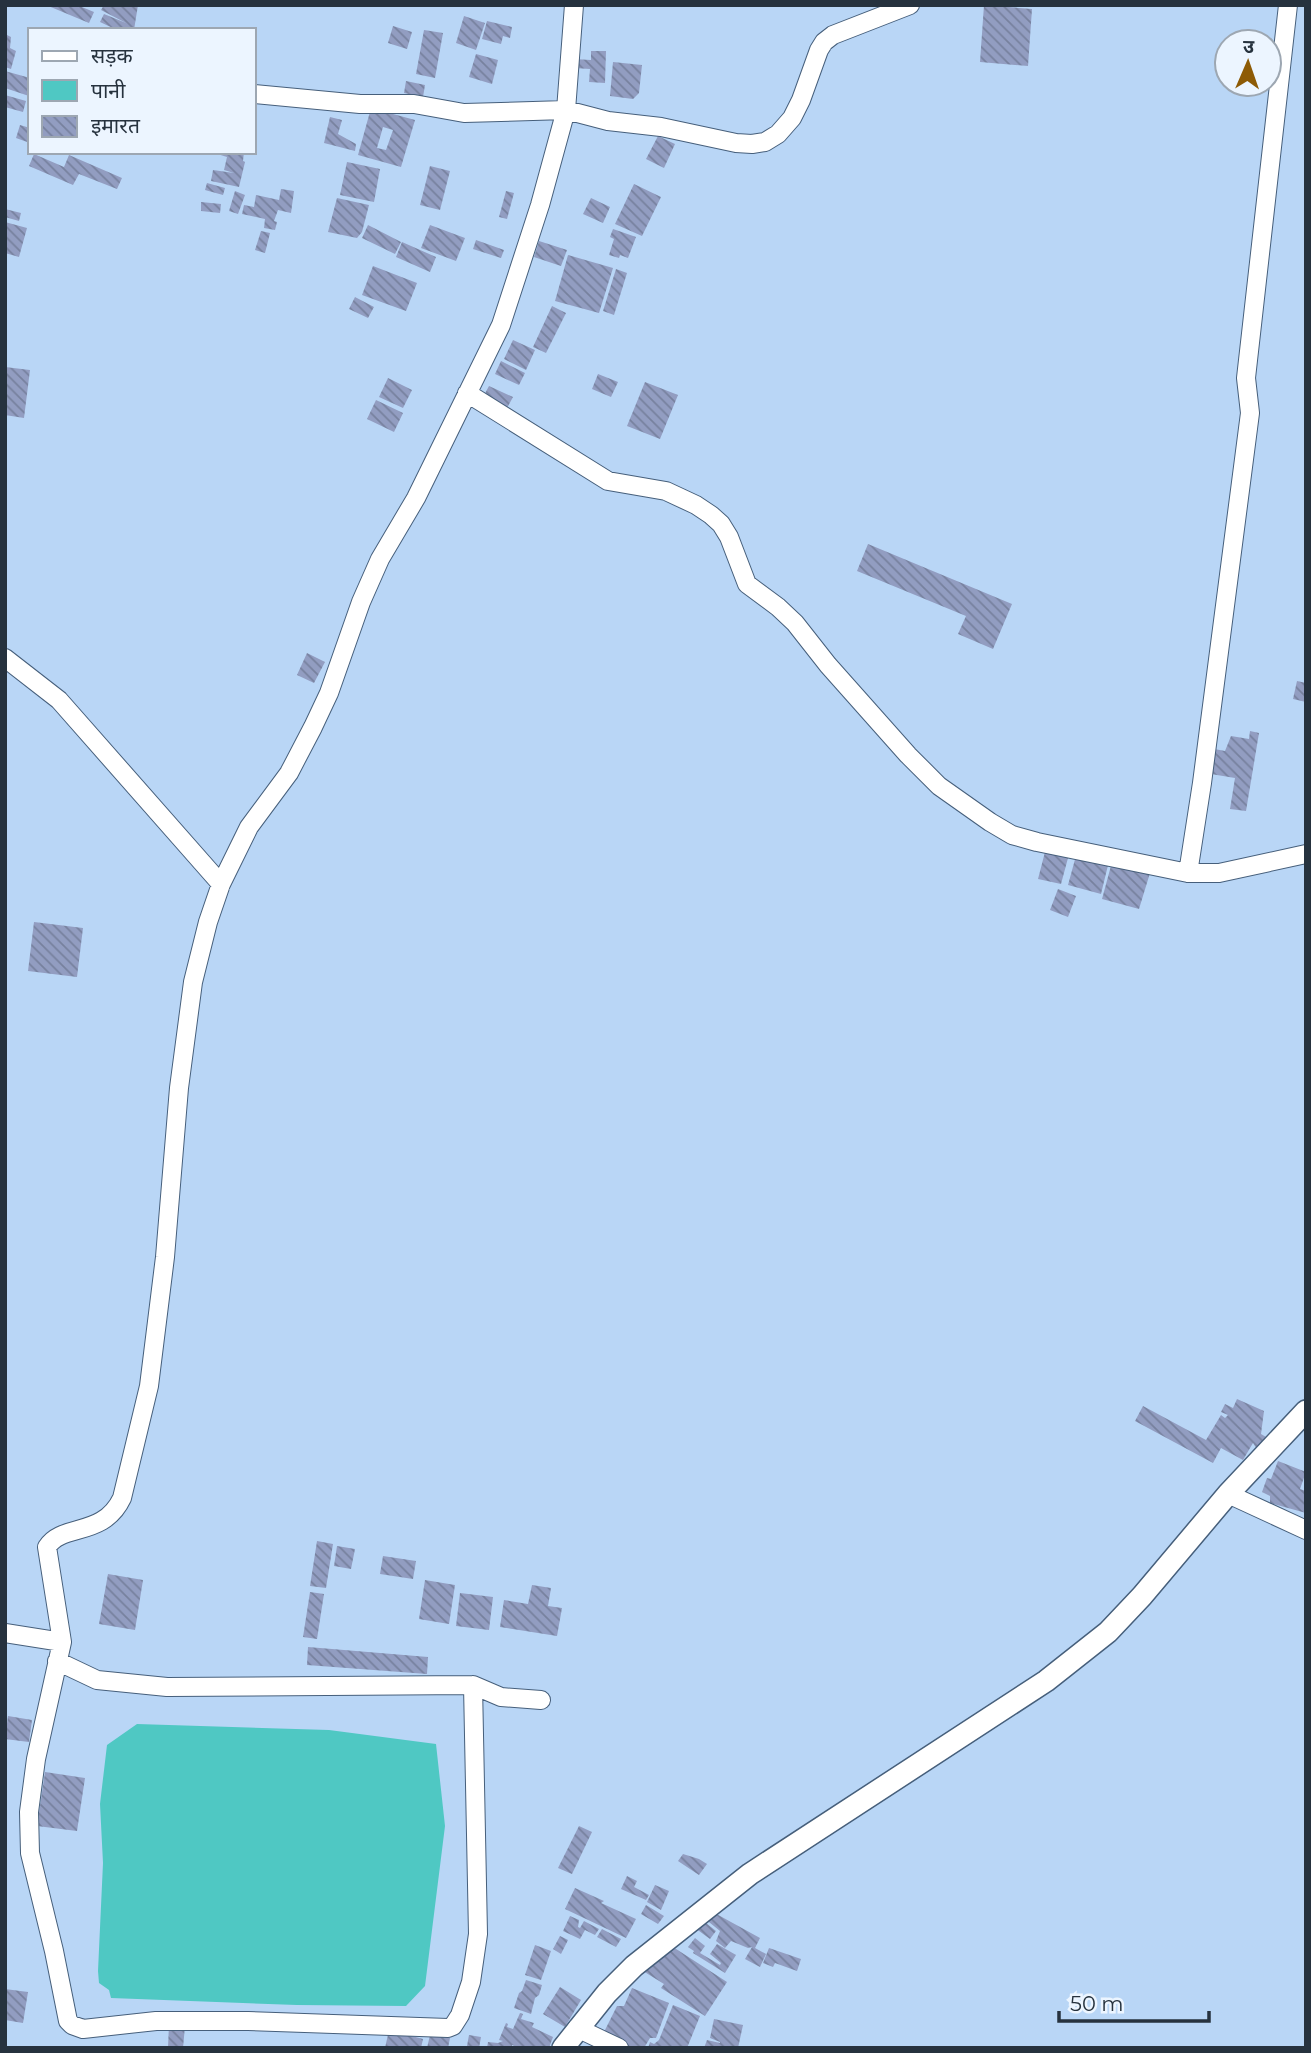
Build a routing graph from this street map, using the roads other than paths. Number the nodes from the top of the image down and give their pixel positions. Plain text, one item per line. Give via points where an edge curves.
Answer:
1 (574, 5) edge
2 (910, 5) edge
3 (1288, 5) edge
4 (256, 94) edge
5 (566, 110) junction
6 (467, 393) junction
7 (5, 658) edge
8 (1306, 854) edge
9 (1188, 873) junction
10 (221, 884) junction
11 (1306, 1410) edge
12 (1228, 1494) junction
13 (1306, 1530) edge
14 (5, 1633) edge
15 (62, 1642) junction
16 (57, 1661) junction
17 (473, 1685) junction
18 (541, 1700) dead end
19 (577, 2028) junction
20 (563, 2048) edge
21 (619, 2048) edge

1 - 5 street
2 - 5 street via 824,42 792,118 765,142 736,143
3 - 9 street via 1246,377 1250,412
4 - 5 street via 414,104 464,113
5 - 6 street via 501,325
6 - 9 street via 608,481 666,491 712,515 729,537 747,584 795,623 939,786 990,822 1037,842
6 - 10 street via 416,498 380,559 313,727 289,773 249,827
7 - 10 street via 60,699
8 - 9 street via 1219,873
10 - 15 street via 193,982 150,1374 122,1498 110,1517 52,1540 47,1547
11 - 12 street
12 - 13 street
12 - 19 street via 1142,1596 1090,1647 1046,1681 750,1874 634,1966
14 - 15 street
15 - 16 street
16 - 17 street via 97,1680 167,1687
16 - 17 street via 36,1759 29,1812 30,1853 68,2021 83,2029 156,2021 453,2026 471,1982 478,1934
17 - 18 street via 501,1697
19 - 20 street
19 - 21 street

